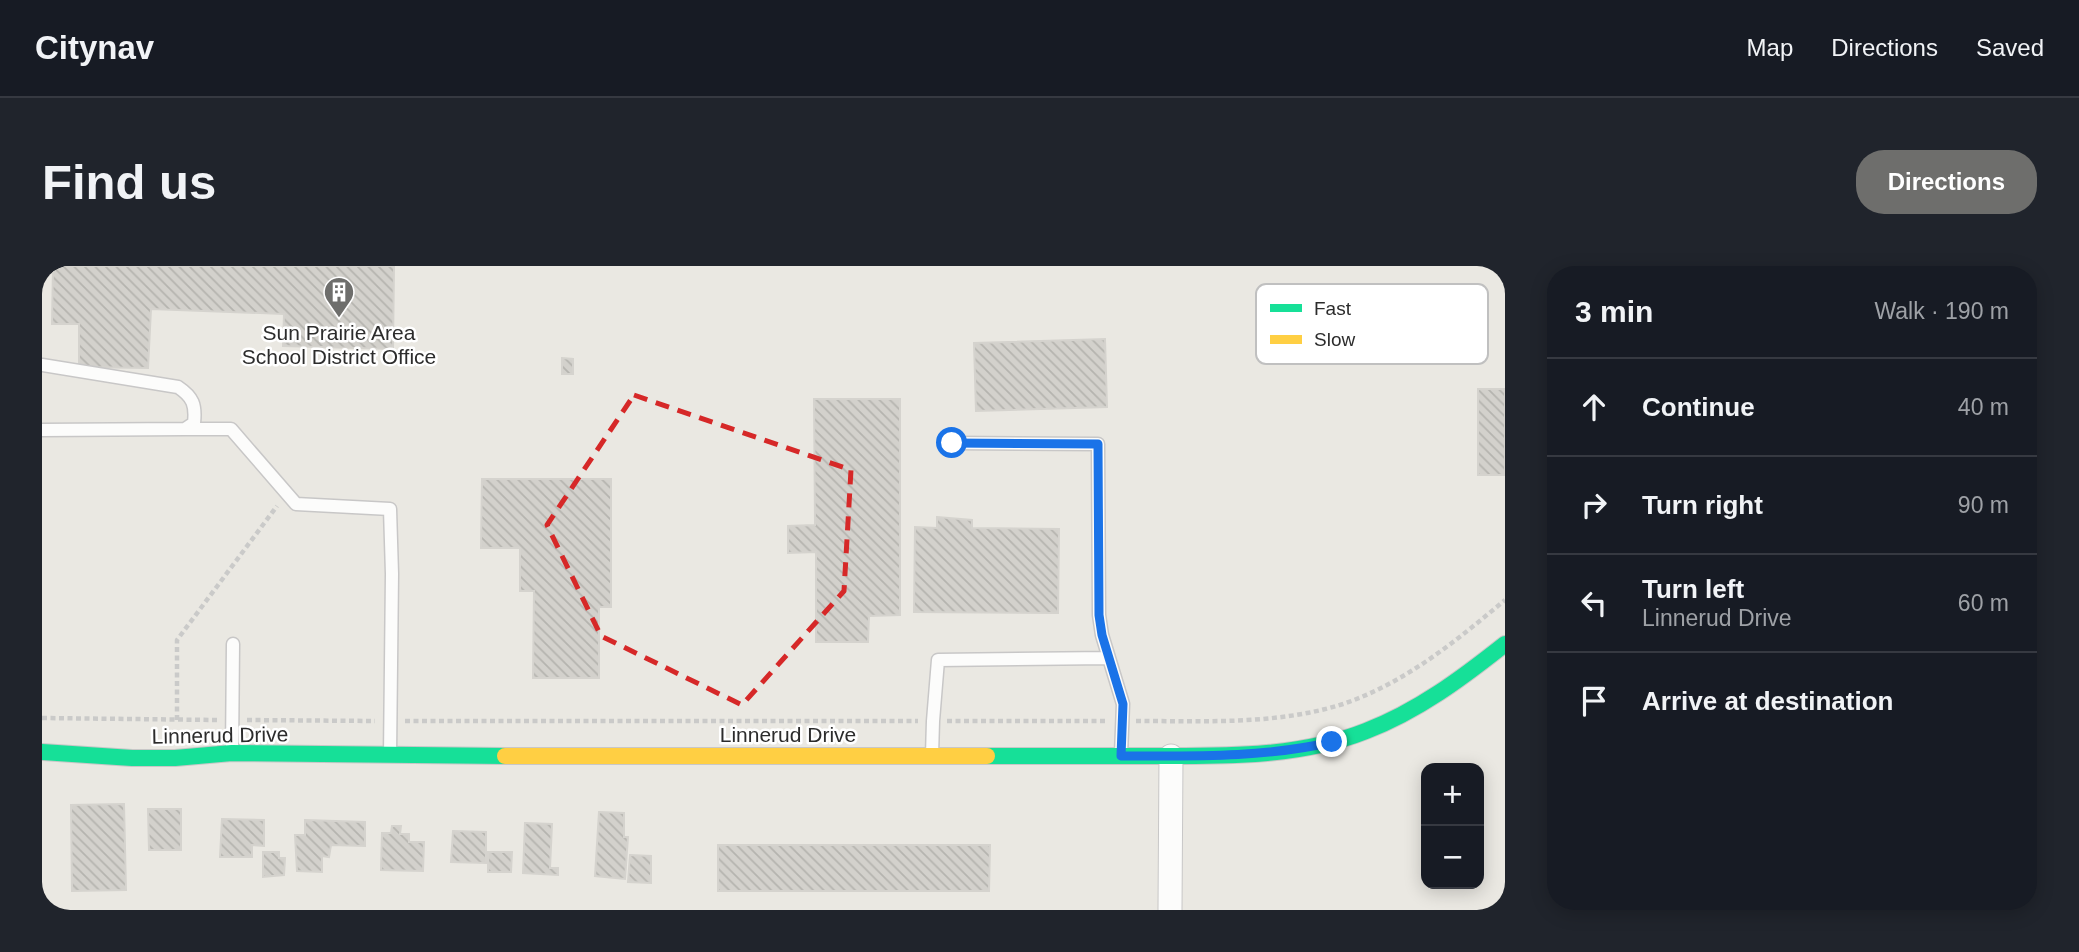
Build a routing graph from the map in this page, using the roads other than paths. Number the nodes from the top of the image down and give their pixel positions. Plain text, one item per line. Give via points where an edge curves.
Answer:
1 (42, 365) edge
2 (185, 429) junction
3 (42, 430) edge
4 (952, 443) dead end
5 (233, 644) dead end
6 (1505, 644) edge
7 (1109, 658) junction
8 (42, 752) edge
9 (232, 753) junction
10 (390, 755) junction
11 (932, 755) junction
12 (1121, 756) junction
13 (1171, 756) junction
14 (1170, 910) edge

1 - 2 lane via 178,387 194,401 194,423
2 - 3 lane
2 - 10 lane via 231,429 296,504 390,509
4 - 7 lane via 1098,444 1099,615
5 - 9 lane
6 - 13 street, Linnerud Drive via 1453,686 1387,722 1345,738 1291,750
7 - 11 lane via 938,660
7 - 12 lane via 1123,704
8 - 9 street, Linnerud Drive via 132,758
9 - 10 street, Linnerud Drive
10 - 11 street, Linnerud Drive
11 - 12 street, Linnerud Drive
12 - 13 street, Linnerud Drive
13 - 14 street

